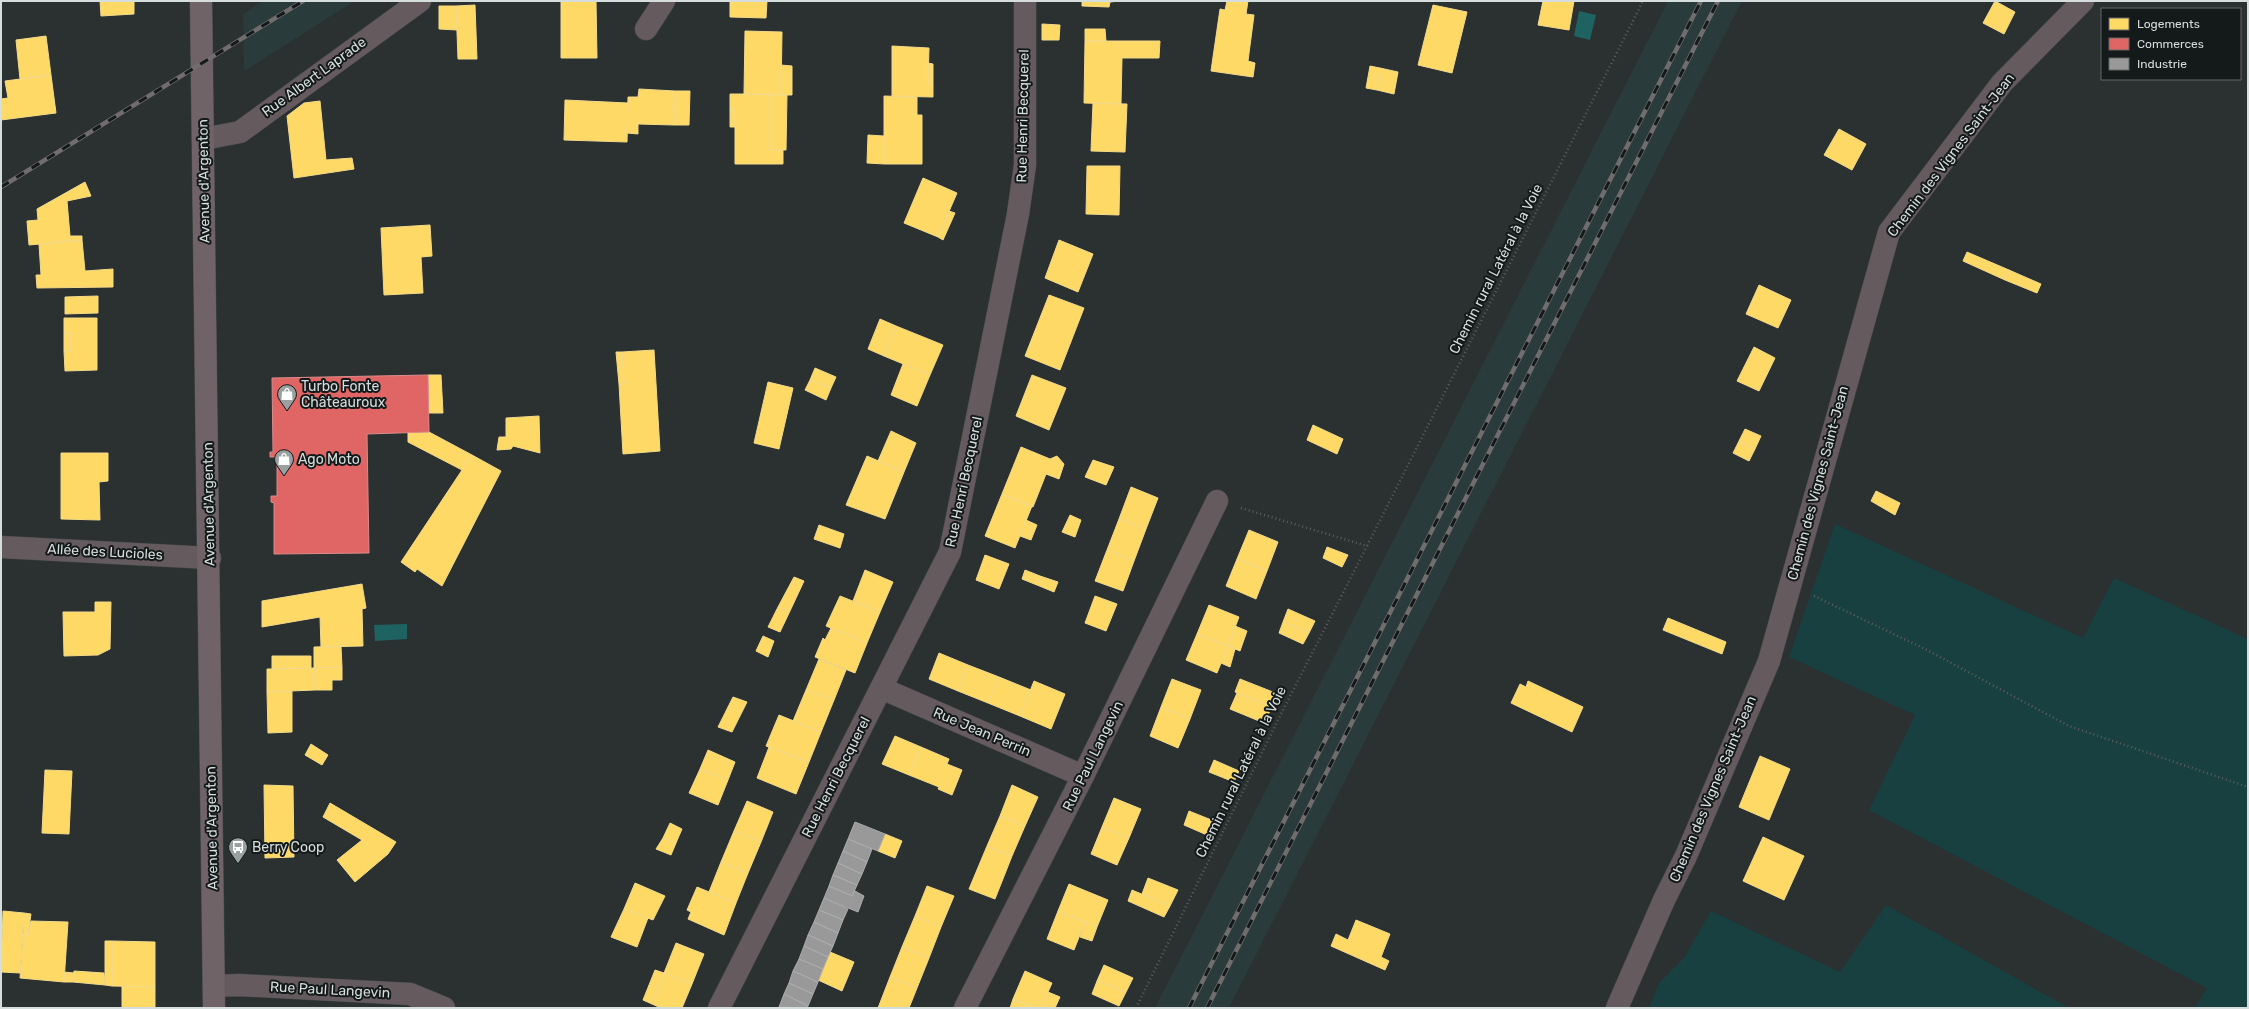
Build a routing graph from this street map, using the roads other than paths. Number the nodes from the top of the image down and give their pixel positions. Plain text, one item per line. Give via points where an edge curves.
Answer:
1 (201, 1) edge
2 (420, 1) edge
3 (664, 1) edge
4 (1025, 1) edge
5 (2083, 1) edge
6 (646, 29) dead end
7 (203, 139) junction
8 (1217, 501) road end
9 (1, 547) edge
10 (210, 558) junction
11 (881, 688) junction
12 (1083, 776) junction
13 (214, 986) junction
14 (214, 1008) edge
15 (444, 1008) edge
16 (719, 1008) edge
17 (965, 1008) edge
18 (1618, 1008) edge

1 - 7 main road, Avenue d'Argenton
2 - 7 street, Rue Albert Laprade via 240,132
3 - 6 street
4 - 11 street, Rue Henri Becquerel via 1025,165 1018,214 950,552
5 - 18 street, Chemin des Vignes Saint-Jean via 2002,83 1889,232 1769,661
7 - 10 main road, Avenue d'Argenton
8 - 12 street, Rue Paul Langevin
9 - 10 street, Allée des Lucioles
10 - 13 main road, Avenue d'Argenton
11 - 12 street, Rue Jean Perrin
11 - 16 street, Rue Henri Becquerel
12 - 17 street, Rue Paul Langevin
13 - 14 main road, Avenue d'Argenton
13 - 15 street, Rue Paul Langevin via 239,985 410,994

